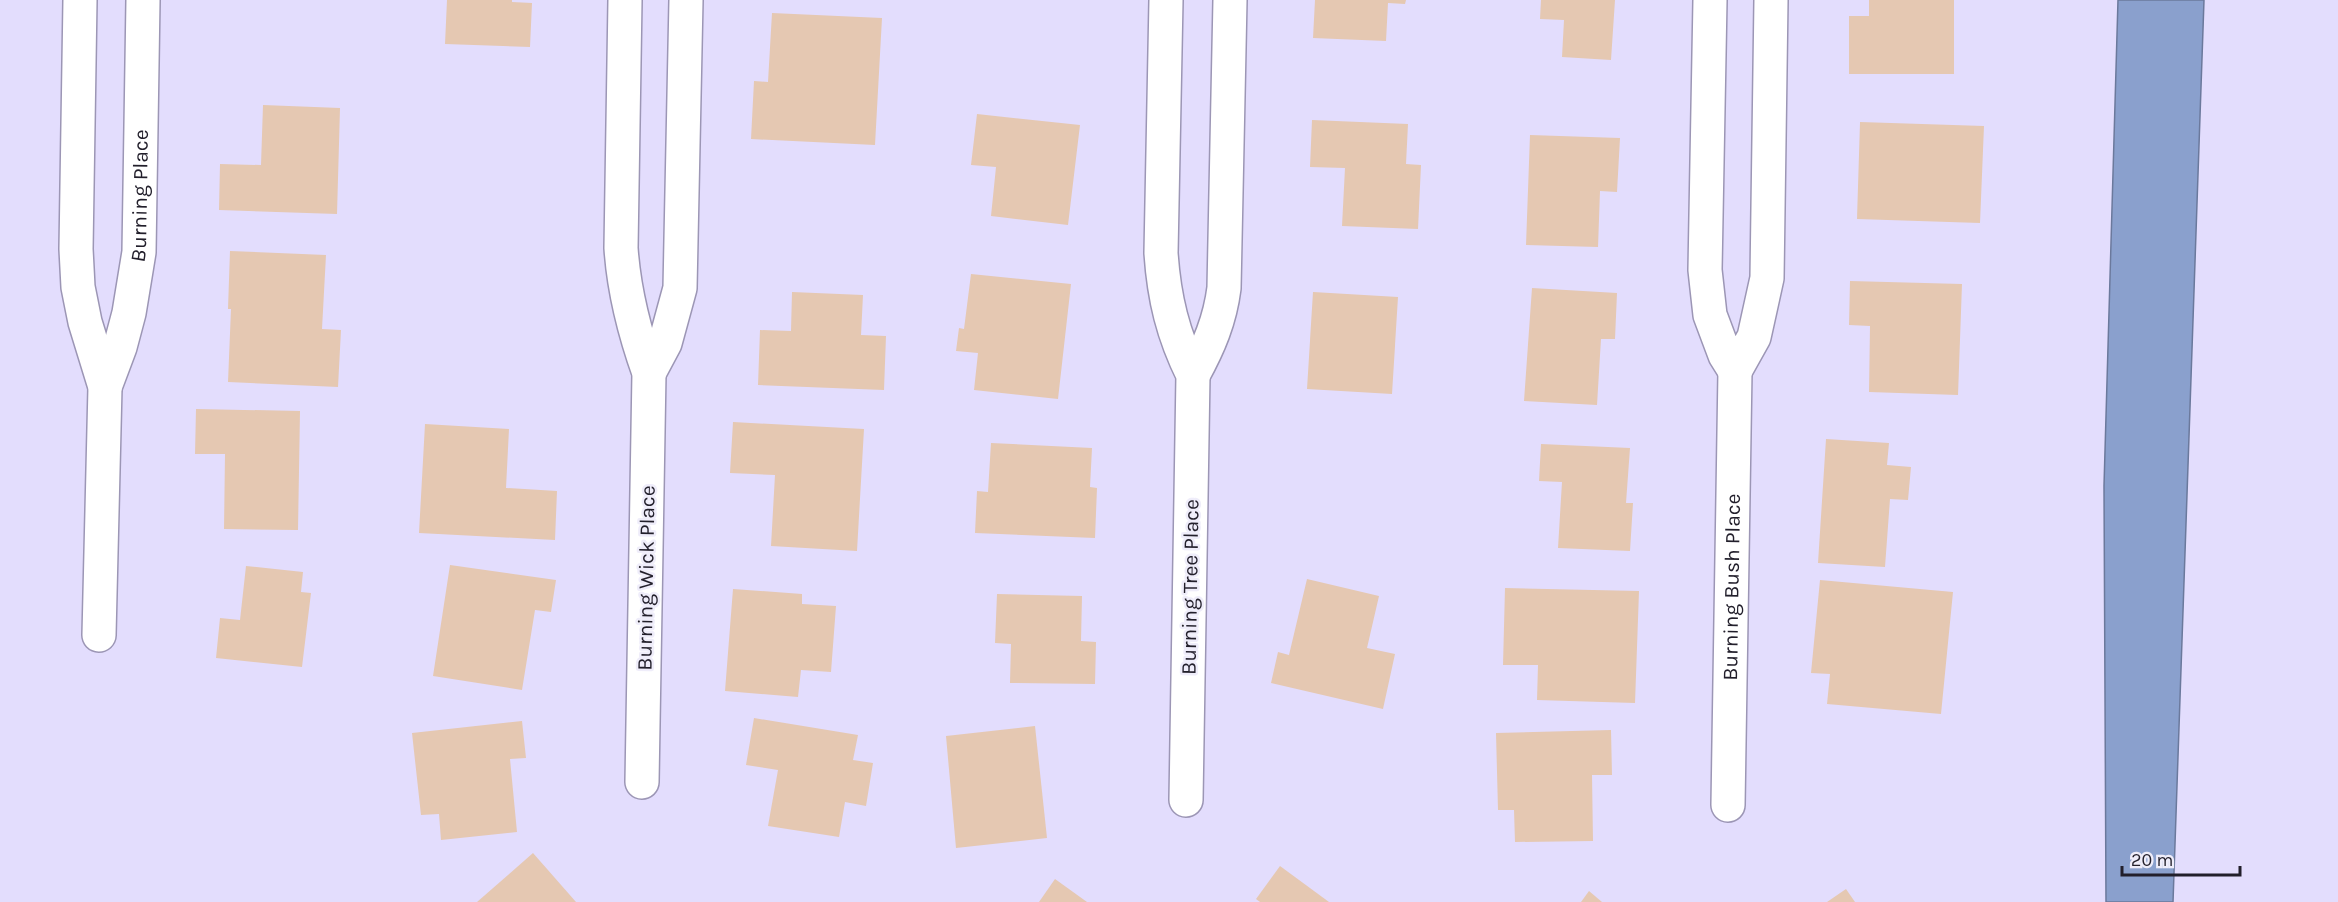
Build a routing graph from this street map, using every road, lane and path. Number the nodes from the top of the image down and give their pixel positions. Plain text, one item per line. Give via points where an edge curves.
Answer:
1 (80, 0) edge
2 (143, 0) edge
3 (625, 0) edge
4 (686, 0) edge
5 (1166, 0) edge
6 (1230, 0) edge
7 (1710, 0) edge
8 (1771, 0) edge
9 (1735, 371) junction
10 (649, 373) junction
11 (1193, 375) junction
12 (105, 387) junction
13 (99, 635) dead end
14 (642, 782) dead end
15 (1186, 800) dead end
16 (1728, 805) dead end

1 - 12 street, Burning Place via 78,287
2 - 12 street, Burning Place via 140,252 123,336
3 - 10 street, Burning Wick Place via 622,270 629,313
4 - 10 street, Burning Wick Place via 680,288 664,343
5 - 11 street, Burning Tree Place via 1163,288 1180,349
6 - 11 street, Burning Tree Place via 1224,288 1217,325
7 - 9 street, Burning Bush Place via 1705,270 1710,315
8 - 9 street, Burning Bush Place via 1767,278 1754,337
9 - 16 street, Burning Bush Place
10 - 14 street, Burning Wick Place
11 - 15 street, Burning Tree Place
12 - 13 street, Burning Place

